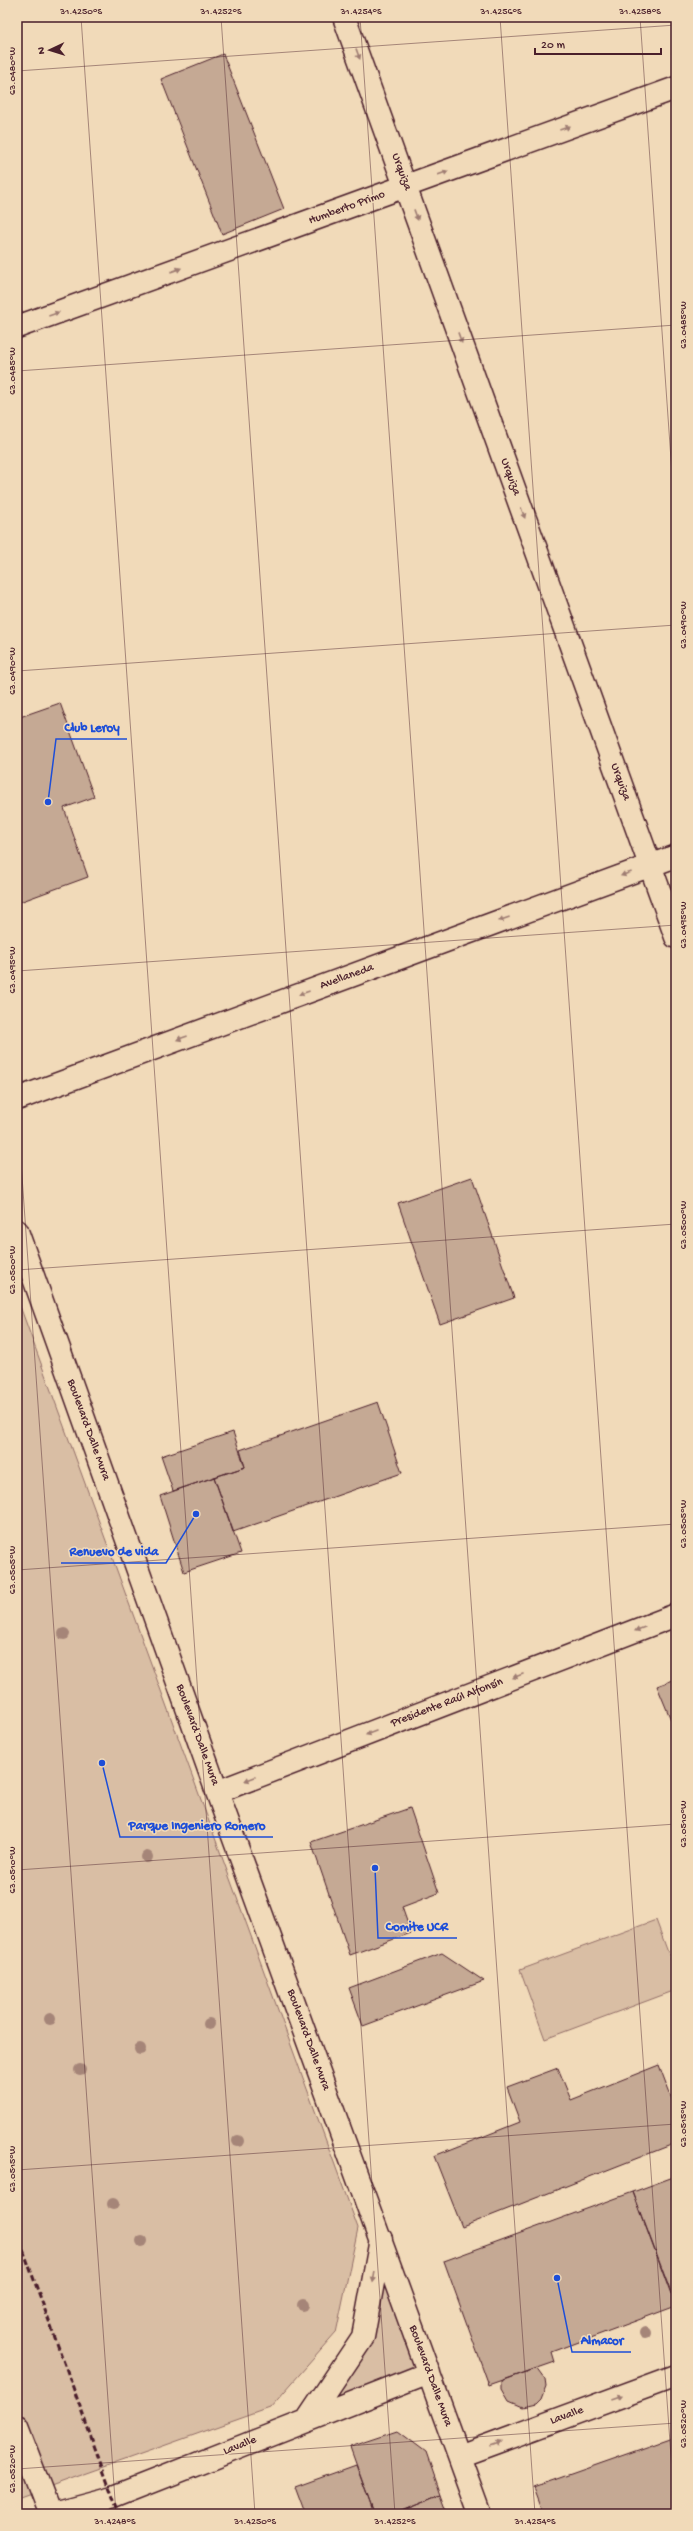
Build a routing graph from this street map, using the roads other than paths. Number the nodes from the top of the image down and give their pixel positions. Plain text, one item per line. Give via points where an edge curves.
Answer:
1 (344, 17) edge
2 (676, 88) edge
3 (406, 186) junction
4 (17, 327) edge
5 (676, 856) edge
6 (650, 865) junction
7 (676, 937) edge
8 (17, 1099) edge
9 (17, 1231) edge
10 (676, 1615) edge
11 (217, 1792) junction
12 (382, 2238) junction
13 (429, 2373) junction
14 (676, 2376) edge
15 (308, 2419) junction
16 (17, 2428) edge
17 (459, 2456) junction
18 (50, 2514) edge
19 (480, 2514) edge

1 -> 3 street, Urquiza
3 -> 2 street, Humberto Primo
4 -> 3 street, Humberto Primo
3 -> 6 street, Urquiza
5 - 6 street, Avellaneda
6 - 7 street, Urquiza
6 -> 8 street, Avellaneda
9 - 11 street, Boulevard Dalle Mura
10 -> 11 street, Presidente Raúl Alfonsín
11 - 12 street, Boulevard Dalle Mura
12 - 13 street, Boulevard Dalle Mura
12 -> 15 street via 363,2337
13 - 15 street, Lavalle
13 - 17 street, Boulevard Dalle Mura
17 -> 14 street, Lavalle
15 - 18 street, Lavalle via 113,2497
16 - 18 street
17 - 19 street, Boulevard Dalle Mura

